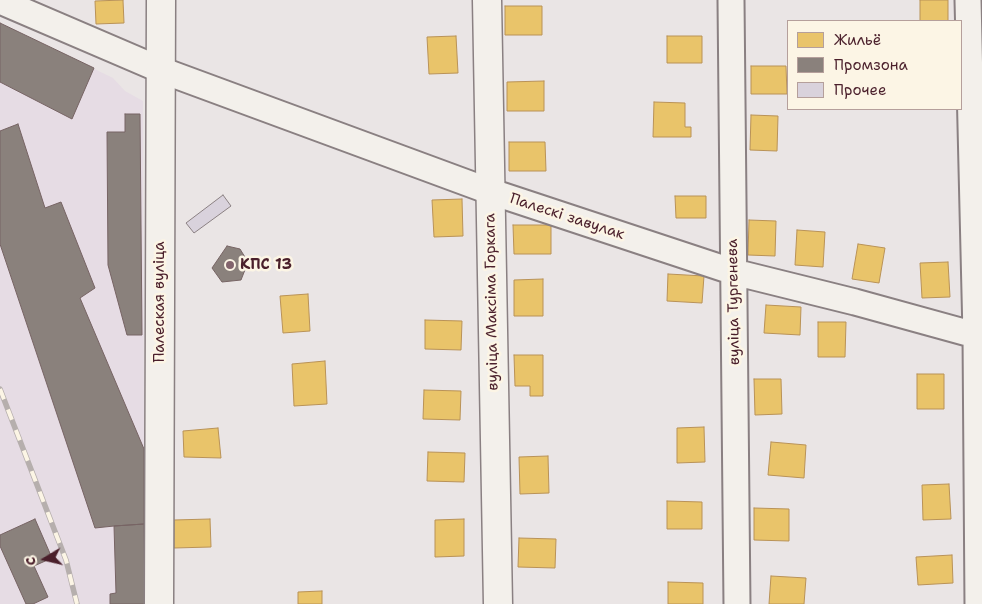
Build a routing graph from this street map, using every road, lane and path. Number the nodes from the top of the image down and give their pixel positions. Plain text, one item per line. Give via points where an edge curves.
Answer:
1 (161, 0) edge
2 (487, 0) edge
3 (731, 0) edge
4 (968, 0) edge
5 (0, 1) edge
6 (161, 70) junction
7 (490, 191) junction
8 (734, 272) junction
9 (979, 336) edge
10 (159, 604) edge
11 (498, 604) edge
12 (737, 604) edge
13 (978, 604) edge

1 - 6 main road, Палеская вуліца
2 - 7 main road, вуліца Максіма Горкага
3 - 8 street, вуліца Тургенева
4 - 9 street
5 - 6 street, Палескі завулак
6 - 7 street, Палескі завулак
6 - 10 main road, Палеская вуліца
7 - 8 street, Палескі завулак
7 - 11 main road, вуліца Максіма Горкага
8 - 9 street, Палескі завулак
8 - 12 street, вуліца Тургенева
9 - 13 street

